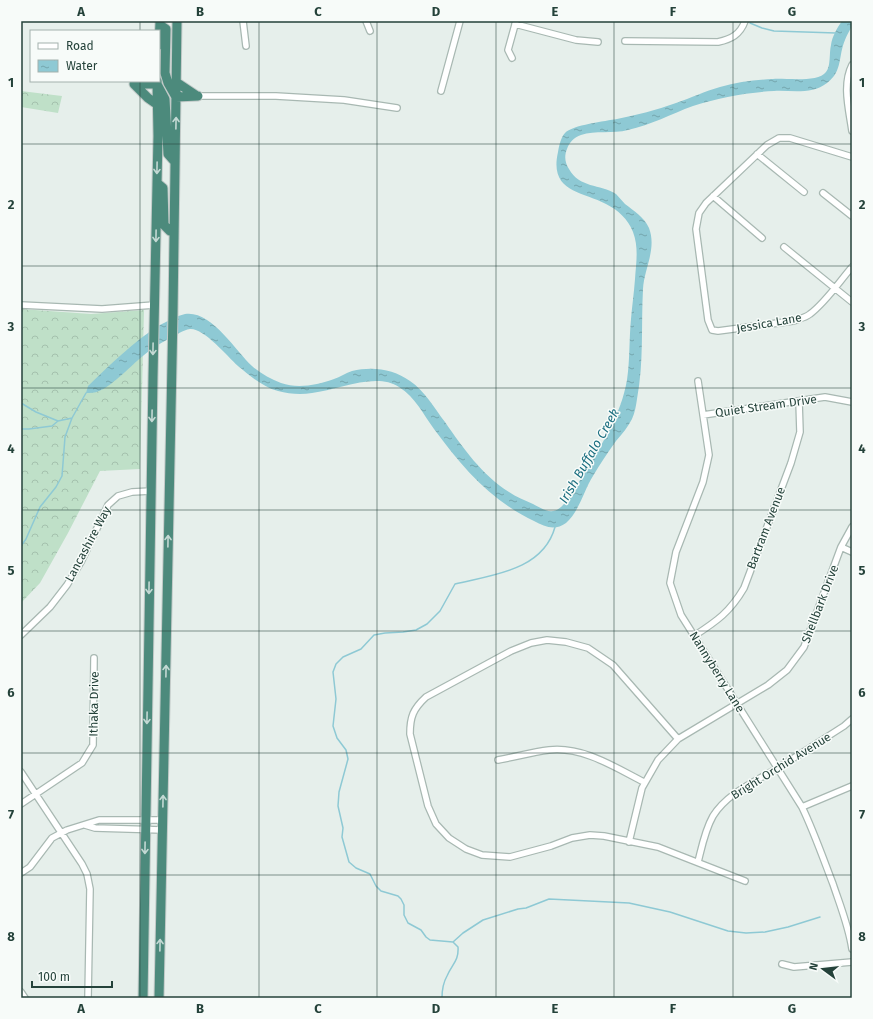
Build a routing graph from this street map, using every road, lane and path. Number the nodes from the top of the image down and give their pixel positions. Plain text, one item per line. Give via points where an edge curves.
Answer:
1 (177, 21) edge
2 (243, 21) edge
3 (366, 21) edge
4 (460, 21) edge
5 (745, 21) edge
6 (160, 23) edge
7 (515, 23) edge
8 (370, 31) dead end
9 (625, 41) dead end
10 (598, 42) dead end
11 (246, 46) dead end
12 (512, 58) dead end
13 (852, 65) edge
14 (176, 82) junction
15 (157, 83) edge
16 (441, 91) dead end
17 (198, 96) junction
18 (176, 97) junction
19 (158, 105) junction
20 (397, 108) dead end
21 (852, 130) edge
22 (757, 154) junction
23 (852, 157) edge
24 (175, 162) junction
25 (157, 183) junction
26 (804, 192) dead end
27 (823, 193) dead end
28 (713, 196) junction
29 (852, 216) edge
30 (174, 231) junction
31 (762, 238) dead end
32 (784, 247) dead end
33 (852, 267) edge
34 (834, 288) junction
35 (852, 302) edge
36 (154, 304) junction
37 (21, 305) edge
38 (698, 380) dead end
39 (800, 401) junction
40 (852, 402) edge
41 (703, 415) junction
42 (151, 491) junction
43 (852, 527) edge
44 (841, 548) junction
45 (852, 552) edge
46 (21, 635) edge
47 (694, 636) junction
48 (94, 658) dead end
49 (737, 704) junction
50 (852, 719) edge
51 (678, 739) junction
52 (498, 760) dead end
53 (778, 768) junction
54 (21, 772) edge
55 (644, 782) junction
56 (852, 786) edge
57 (36, 794) junction
58 (21, 804) edge
59 (802, 807) junction
60 (163, 820) junction
61 (85, 825) junction
62 (146, 825) junction
63 (162, 830) junction
64 (62, 832) junction
65 (629, 842) junction
66 (698, 862) junction
67 (21, 872) edge
68 (745, 881) dead end
69 (852, 949) edge
70 (852, 962) edge
71 (782, 964) dead end
72 (21, 992) edge
73 (25, 998) edge
74 (88, 998) edge
75 (143, 998) edge
76 (159, 998) edge

1 - 14 highway
2 - 11 street
3 - 8 street
4 - 16 street
5 - 9 street via 736,35 729,40 718,42
6 - 18 highway via 166,29 165,73
7 - 10 street via 576,40
7 - 12 street via 508,50
13 - 21 street via 846,83
14 - 17 highway
14 - 18 highway
15 - 19 highway
15 - 19 highway via 134,84
15 - 24 highway via 165,99 168,154
17 - 18 highway
17 - 20 street via 283,96 344,100
24 -> 18 highway
19 -> 25 highway
22 - 23 street via 774,140 790,138
22 - 26 street
22 - 28 street
24 - 30 highway
25 - 30 highway via 163,188 164,225 170,231
25 -> 36 highway
27 - 29 street
28 - 31 street
28 - 34 street, Jessica Lane via 699,213 696,229 708,320 712,330 793,321 810,314
60 -> 30 highway
32 - 34 street
33 - 34 street, Jessica Lane
34 - 35 street
36 - 37 street via 102,309
36 -> 42 highway
38 - 41 street, Nannyberry Lane
39 - 40 street, Quiet Stream Drive via 825,397
39 - 41 street, Quiet Stream Drive
39 - 47 street, Bartram Avenue via 800,432 792,463 744,588 735,603 716,622
41 - 47 street, Nannyberry Lane via 709,455 703,482 676,552 670,583 681,615
42 - 46 street, Lancashire Way via 118,496 108,505 67,585 50,607
42 -> 62 highway
43 - 44 street, Shellbark Drive
44 - 45 street
44 - 49 street, Shellbark Drive via 804,647 787,670
47 - 49 street, Nannyberry Lane
48 - 57 street, Ithaka Drive via 93,745 82,763
49 - 51 street, Shellbark Drive
49 - 53 street, Nannyberry Lane
50 - 53 street, Bright Orchid Avenue
51 - 55 street, Shellbark Drive via 658,760
51 - 65 street via 614,665 588,648 548,640 511,651 426,697 413,713 410,734 428,806 436,824 449,838 466,849 482,855 510,857 590,835
52 - 55 street via 550,750 565,750 599,760
53 - 59 street, Nannyberry Lane
53 - 66 street, Bright Orchid Avenue via 728,799 714,815 705,834
54 - 57 street
55 - 65 street, Shellbark Drive
56 - 59 street
57 - 58 street, Ithaka Drive
57 - 64 street
59 - 69 street, Nannyberry Lane via 842,910
60 - 62 street
60 - 63 highway
61 - 62 street via 95,828
61 - 62 street via 99,820
61 - 64 street
62 - 63 street
62 -> 75 highway
76 -> 63 highway
64 - 67 street via 52,838 30,866
64 - 74 street via 87,874 90,890
65 - 66 street via 658,847
66 - 68 street
70 - 71 street via 794,967
72 - 73 street

